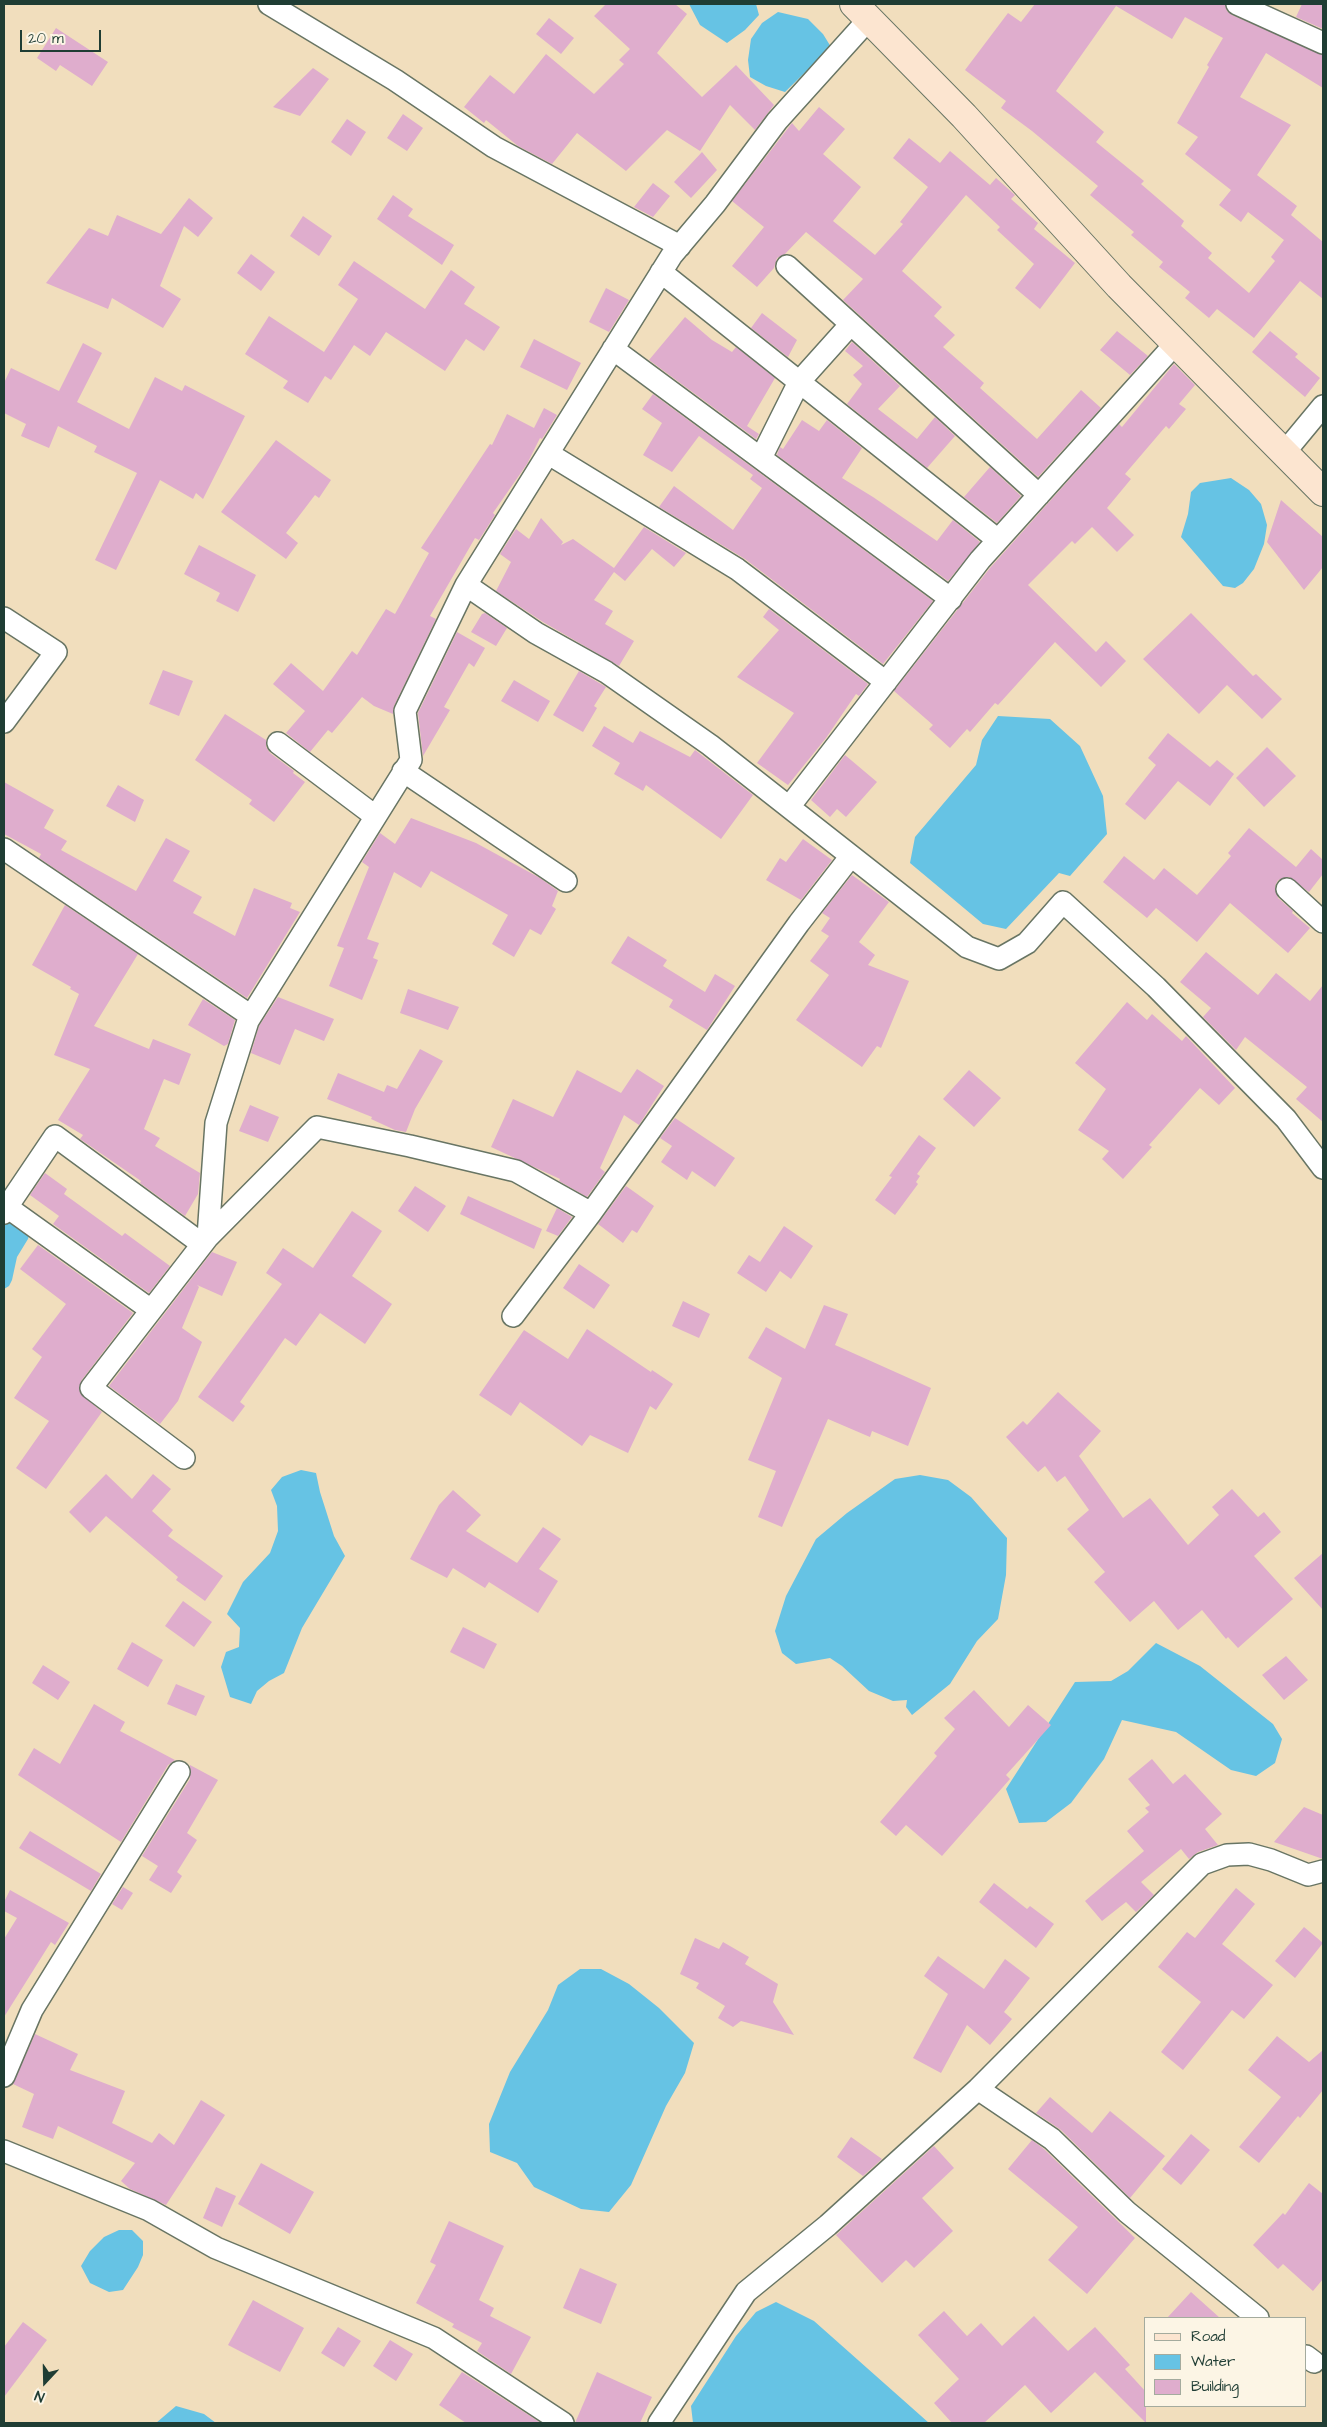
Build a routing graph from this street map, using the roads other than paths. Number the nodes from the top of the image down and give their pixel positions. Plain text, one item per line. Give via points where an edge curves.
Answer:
1 (269, 4) edge
2 (1236, 4) edge
3 (862, 11) edge
4 (1323, 43) edge
5 (680, 246) junction
6 (787, 266) dead end
7 (661, 272) junction
8 (851, 324) junction
9 (1176, 343) junction
10 (613, 349) junction
11 (799, 382) junction
12 (1323, 406) edge
13 (1284, 453) junction
14 (550, 454) junction
15 (760, 458) junction
16 (1323, 492) edge
17 (1039, 495) junction
18 (998, 540) junction
19 (466, 585) junction
20 (951, 598) junction
21 (4, 618) edge
22 (886, 682) junction
23 (4, 722) edge
24 (278, 742) dead end
25 (403, 771) junction
26 (789, 807) junction
27 (375, 816) junction
28 (4, 849) edge
29 (851, 856) junction
30 (566, 881) dead end
31 (1287, 889) dead end
32 (1323, 922) edge
33 (251, 1016) junction
34 (1323, 1168) edge
35 (6, 1210) edge
36 (591, 1213) junction
37 (205, 1241) junction
38 (151, 1310) junction
39 (512, 1316) dead end
40 (184, 1458) dead end
41 (179, 1772) dead end
42 (1323, 1871) edge
43 (4, 2076) edge
44 (978, 2090) junction
45 (4, 2151) edge
46 (1257, 2317) edge
47 (563, 2423) edge
48 (659, 2423) edge

1 - 5 street via 395,80 494,147
2 - 4 street
3 - 5 street via 716,204
3 - 9 street
5 - 7 street
6 - 8 street
7 - 10 street
7 - 11 street
8 - 11 street
8 - 17 street
9 - 13 street
9 - 17 street
10 - 14 street
10 - 15 street
11 - 15 street
11 - 18 street
12 - 13 street
13 - 16 street
14 - 19 street
14 - 22 street via 737,569
15 - 20 street
17 - 18 street
18 - 20 street
19 - 25 street via 405,711 411,760
19 - 26 street via 536,633 614,678 710,745
20 - 22 street
21 - 23 street via 56,652
22 - 26 street
24 - 27 street
25 - 27 street
25 - 30 street
26 - 29 street
27 - 33 street
28 - 33 street
29 - 34 street via 967,947 999,959 1027,943 1063,902 1156,987 1286,1120
29 - 36 street via 799,923
31 - 32 street
33 - 37 street via 216,1124
35 - 37 street via 55,1136
35 - 38 street
36 - 37 street via 516,1171 317,1128
36 - 39 street
37 - 38 street
38 - 40 street via 91,1388
41 - 43 street via 32,2010
42 - 44 street via 1308,1875 1249,1854 1227,1854 1202,1864
44 - 46 street via 1052,2139 1127,2212
44 - 48 street via 828,2225 746,2292
45 - 47 street via 149,2210 224,2252 434,2338

